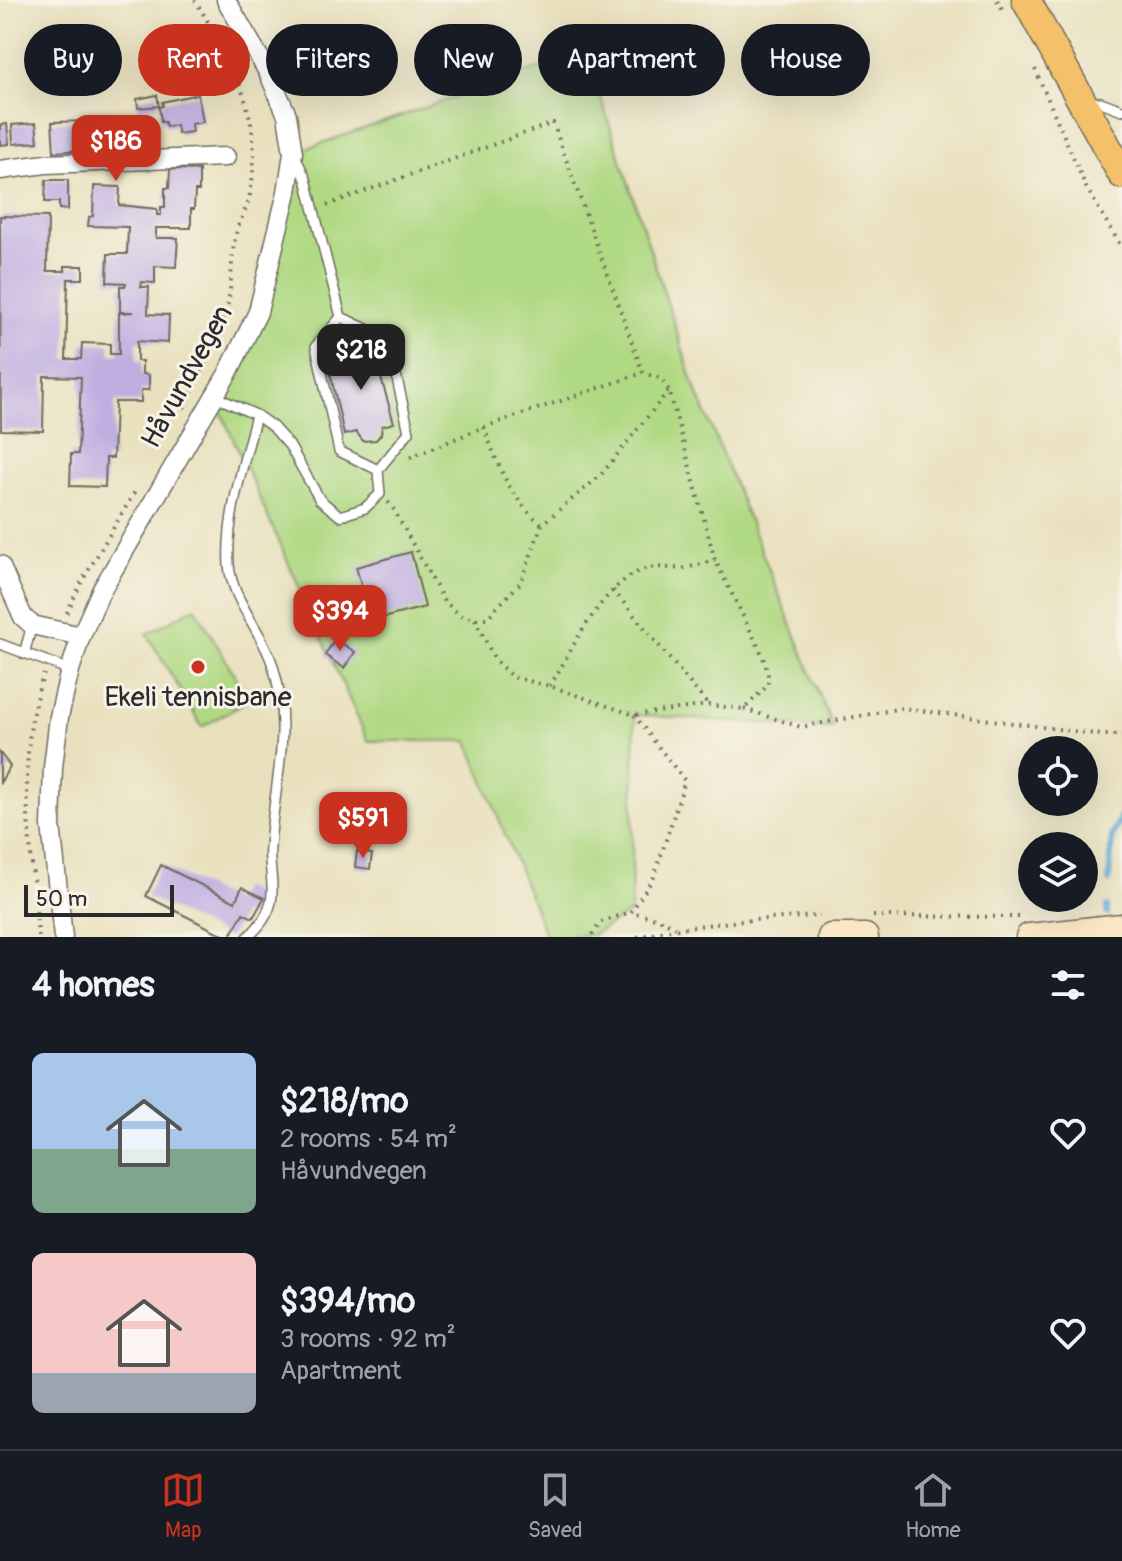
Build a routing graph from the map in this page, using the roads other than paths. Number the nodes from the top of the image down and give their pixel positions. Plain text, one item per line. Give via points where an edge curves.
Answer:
1 (226, 0) edge
2 (1017, 9) edge
3 (1082, 102) junction
4 (1122, 110) edge
5 (293, 153) junction
6 (226, 157) dead end
7 (0, 170) edge
8 (1122, 174) edge
9 (341, 317) junction
10 (214, 396) junction
11 (256, 415) junction
12 (378, 470) junction
13 (0, 565) edge
14 (32, 625) junction
15 (81, 636) junction
16 (0, 644) edge
17 (24, 654) junction
18 (70, 670) junction
19 (1122, 927) edge
20 (63, 937) edge
21 (248, 937) edge
22 (831, 937) edge
23 (865, 937) edge
24 (1029, 937) edge

1 - 5 street, Håvundvegen via 280,96
2 - 3 main road
3 - 4 lane
3 - 8 main road
5 - 9 lane via 306,179
5 - 10 street, Håvundvegen via 258,312
6 - 7 street
9 - 12 lane via 316,346 339,451
9 - 12 lane via 388,339 409,432
10 - 11 lane
10 - 15 street, Håvundvegen via 101,591
11 - 12 lane via 289,445 320,500 340,516 365,508 380,494
11 - 21 lane via 233,508 229,568 272,662 282,702 283,738 270,835 271,901
13 - 14 street via 23,617
14 - 15 street
14 - 17 lane
15 - 18 street, Håvundvegen
16 - 17 lane
17 - 18 lane
18 - 20 street, Håvundvegen via 59,717 51,825
19 - 24 main road
22 - 23 main road

